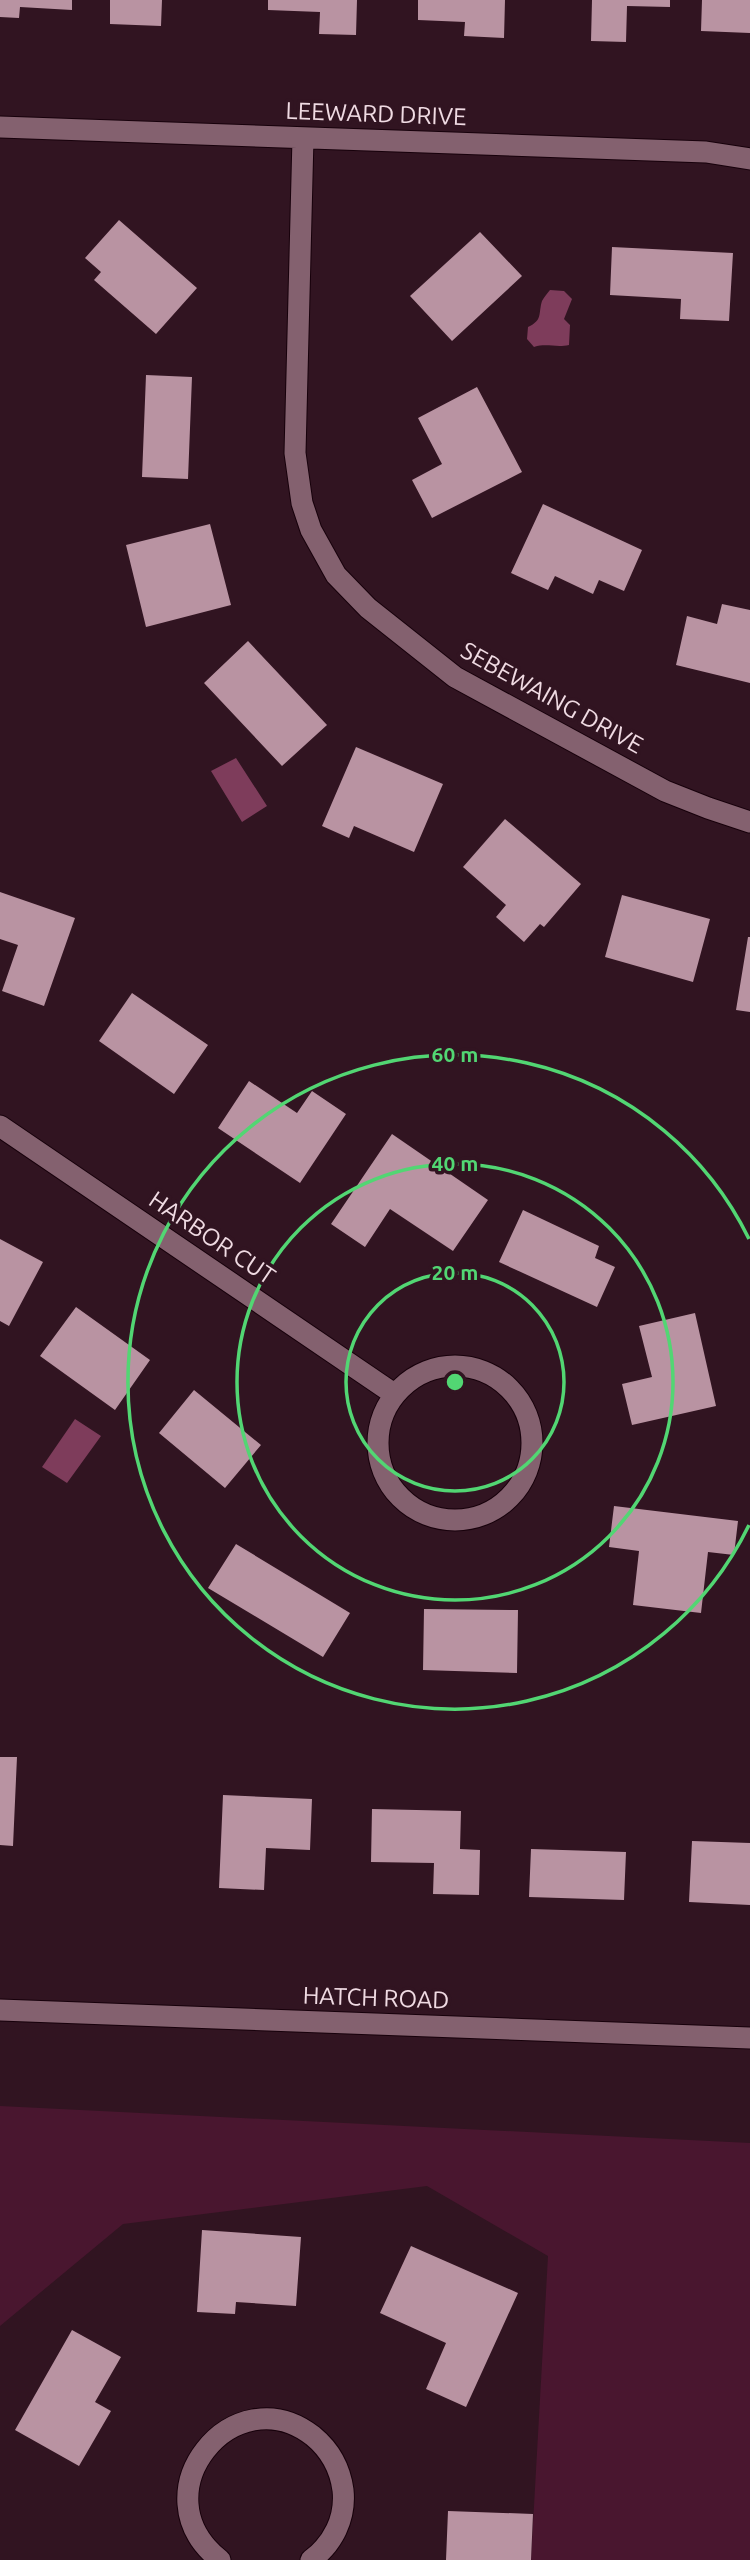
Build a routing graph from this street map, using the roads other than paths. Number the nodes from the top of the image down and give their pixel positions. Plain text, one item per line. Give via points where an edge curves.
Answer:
1 (0, 127) edge
2 (303, 138) junction
3 (750, 159) edge
4 (750, 822) edge
5 (0, 1126) edge
6 (394, 1394) junction
7 (0, 2010) edge
8 (750, 2038) edge
9 (220, 2560) edge
10 (311, 2560) edge

1 - 2 street, LEEWARD DRIVE
2 - 3 street, LEEWARD DRIVE via 706,152
2 - 4 street, SEBEWAING DRIVE via 295,453 302,503 324,555 368,608 456,677 665,791
5 - 6 street, HARBOR CUT
6 - 6 street via 377,1434 378,1456 397,1495 414,1509 435,1518 457,1520 499,1507 515,1492 527,1473 532,1429 525,1408 504,1383 475,1367 452,1365 411,1378
7 - 8 street, HATCH ROAD
9 - 10 street via 197,2535 190,2516 190,2476 198,2457 227,2429 267,2420 287,2423 322,2443 341,2479 341,2519 332,2538

